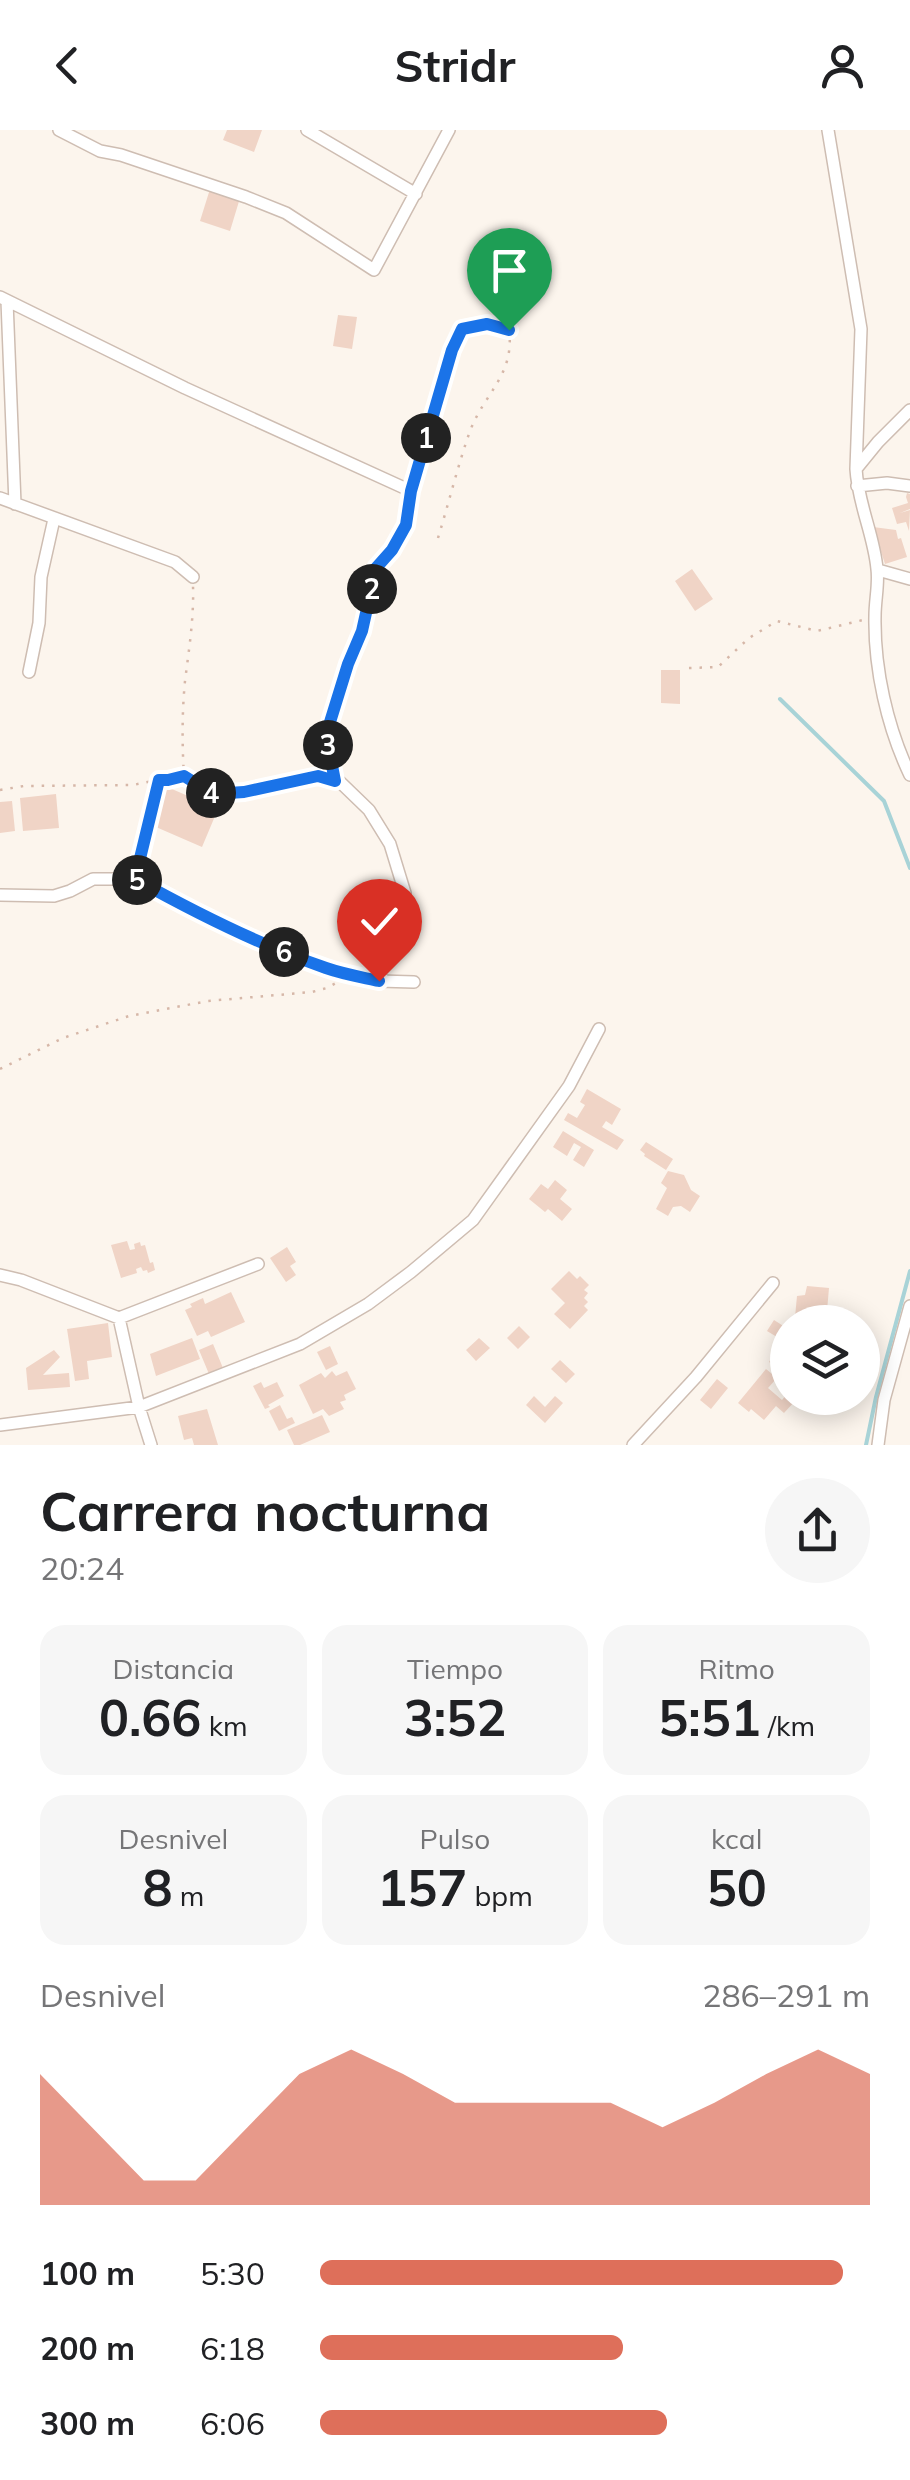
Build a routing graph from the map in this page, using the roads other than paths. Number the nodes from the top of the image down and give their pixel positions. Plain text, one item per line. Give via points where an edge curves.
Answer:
1 (59, 130) edge
2 (307, 130) edge
3 (449, 130) edge
4 (828, 130) edge
5 (416, 194) junction
6 (4, 299) edge
7 (452, 350) road end
8 (910, 410) edge
9 (856, 469) junction
10 (857, 486) junction
11 (910, 486) edge
12 (411, 491) junction
13 (0, 498) edge
14 (15, 504) junction
15 (54, 519) junction
16 (878, 570) junction
17 (193, 576) road end
18 (910, 578) edge
19 (29, 672) dead end
20 (910, 775) edge
21 (405, 892) dead end
22 (0, 895) edge
23 (414, 982) dead end
24 (599, 1029) dead end
25 (258, 1264) dead end
26 (0, 1274) edge
27 (773, 1283) dead end
28 (910, 1306) edge
29 (119, 1318) junction
30 (139, 1407) junction
31 (0, 1425) edge
32 (151, 1445) edge
33 (632, 1445) edge
34 (878, 1445) edge

1 - 5 street via 100,152 246,196 374,270
2 - 5 street
3 - 5 street
4 - 9 street via 861,328
6 - 12 street
6 - 14 street
7 - 12 street
8 - 9 street
9 - 10 street
10 - 11 street
10 - 16 street
12 - 21 street via 406,525 376,568 326,735 335,781 369,810 390,844
13 - 14 street
14 - 15 street
15 - 17 street via 176,562
15 - 19 street
16 - 18 street
16 - 20 street via 878,674
22 - 23 street via 54,896 94,878 135,879 329,970
24 - 30 street via 568,1086 473,1220 411,1272 300,1344
25 - 29 street
26 - 29 street
27 - 33 street
28 - 34 street
29 - 30 street
30 - 31 street
30 - 32 street

